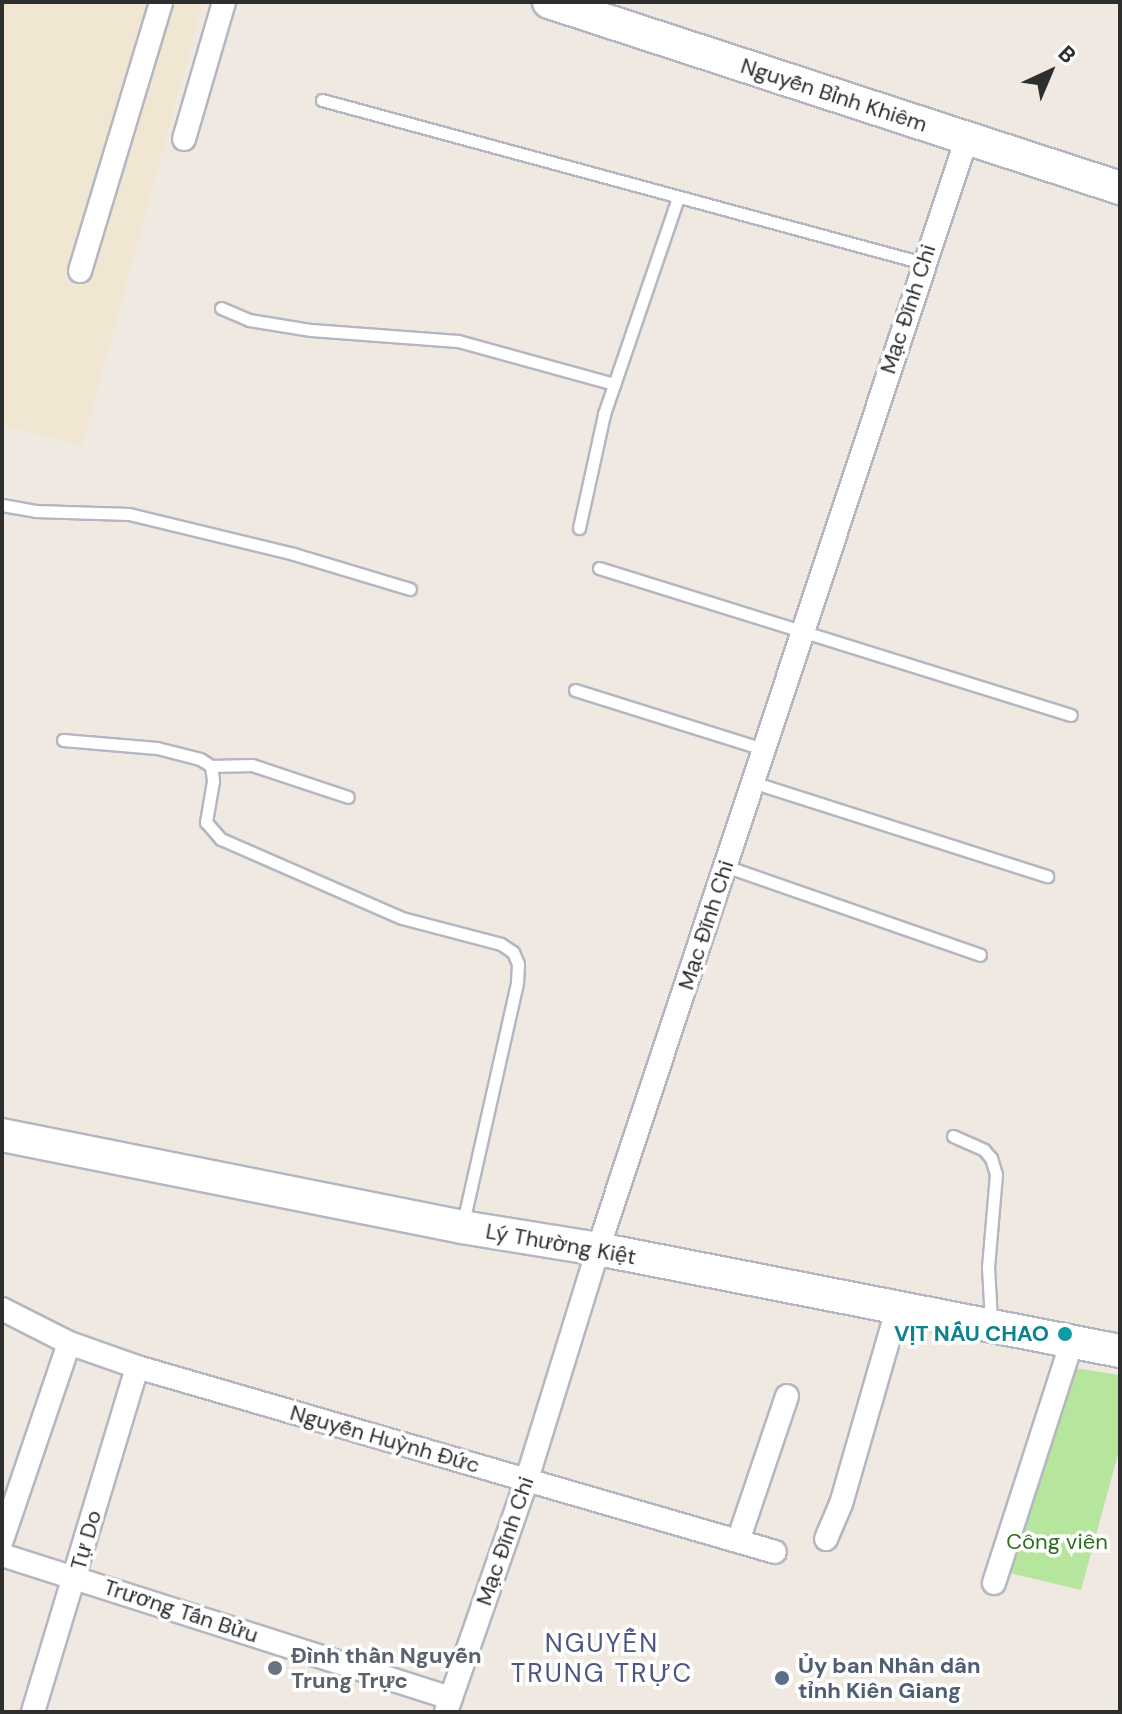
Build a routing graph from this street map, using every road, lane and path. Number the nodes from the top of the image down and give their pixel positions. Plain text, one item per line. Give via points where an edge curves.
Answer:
1 (161, 2) edge
2 (224, 2) edge
3 (549, 2) edge
4 (322, 100) dead end
5 (967, 138) junction
6 (184, 139) dead end
7 (1120, 188) edge
8 (678, 198) junction
9 (923, 263) junction
10 (80, 271) dead end
11 (221, 308) dead end
12 (614, 384) junction
13 (2, 505) edge
14 (579, 528) dead end
15 (599, 568) dead end
16 (410, 589) dead end
17 (805, 632) junction
18 (575, 690) dead end
19 (1071, 715) dead end
20 (63, 740) dead end
21 (763, 749) junction
22 (211, 766) junction
23 (752, 782) junction
24 (348, 797) dead end
25 (725, 866) junction
26 (1047, 876) dead end
27 (980, 955) dead end
28 (2, 1135) edge
29 (953, 1136) dead end
30 (462, 1227) junction
31 (598, 1249) junction
32 (898, 1307) junction
33 (2, 1309) edge
34 (992, 1326) junction
35 (1072, 1341) junction
36 (69, 1343) junction
37 (1120, 1351) edge
38 (137, 1367) junction
39 (787, 1396) dead end
40 (527, 1479) junction
41 (826, 1539) dead end
42 (2, 1540) edge
43 (738, 1541) junction
44 (775, 1552) dead end
45 (2, 1555) edge
46 (76, 1577) junction
47 (994, 1583) dead end
48 (449, 1705) edge
49 (33, 1712) edge

1 - 10 street
2 - 6 street
3 - 5 main road, Nguyễn Bỉnh Khiêm
4 - 8 lane
5 - 7 main road, Nguyễn Bỉnh Khiêm
5 - 9 street, Mạc Đĩnh Chi
8 - 9 lane
8 - 12 lane
9 - 17 street, Mạc Đĩnh Chi
11 - 12 lane via 249,320 311,330 458,341
12 - 14 lane
13 - 16 lane via 129,514
15 - 17 lane
17 - 19 lane
17 - 21 street, Mạc Đĩnh Chi
18 - 21 lane
20 - 22 lane via 157,748
21 - 23 street, Mạc Đĩnh Chi
22 - 24 lane via 252,765
22 - 30 lane via 206,822 221,839 402,918 501,944 513,952 517,983
23 - 25 street, Mạc Đĩnh Chi
23 - 26 lane
25 - 27 lane
25 - 31 street, Mạc Đĩnh Chi
28 - 30 main road, Lý Thường Kiệt
29 - 34 lane via 984,1150 996,1174 988,1267
30 - 31 main road, Lý Thường Kiệt
31 - 32 main road, Lý Thường Kiệt
31 - 40 street, Mạc Đĩnh Chi
32 - 34 main road, Lý Thường Kiệt
32 - 41 street
33 - 36 street, Nguyễn Huỳnh Đức
34 - 35 main road, Lý Thường Kiệt
35 - 37 main road, Lý Thường Kiệt
35 - 47 street
36 - 38 street, Nguyễn Huỳnh Đức
36 - 42 street
38 - 40 street, Nguyễn Huỳnh Đức
38 - 46 street, Tự Do
39 - 43 street
40 - 43 street, Nguyễn Huỳnh Đức
40 - 48 street, Mạc Đĩnh Chi
43 - 44 street, Nguyễn Huỳnh Đức
45 - 46 street, Trương Tấn Bửu
46 - 48 street, Trương Tấn Bửu
46 - 49 street, Tự Do

